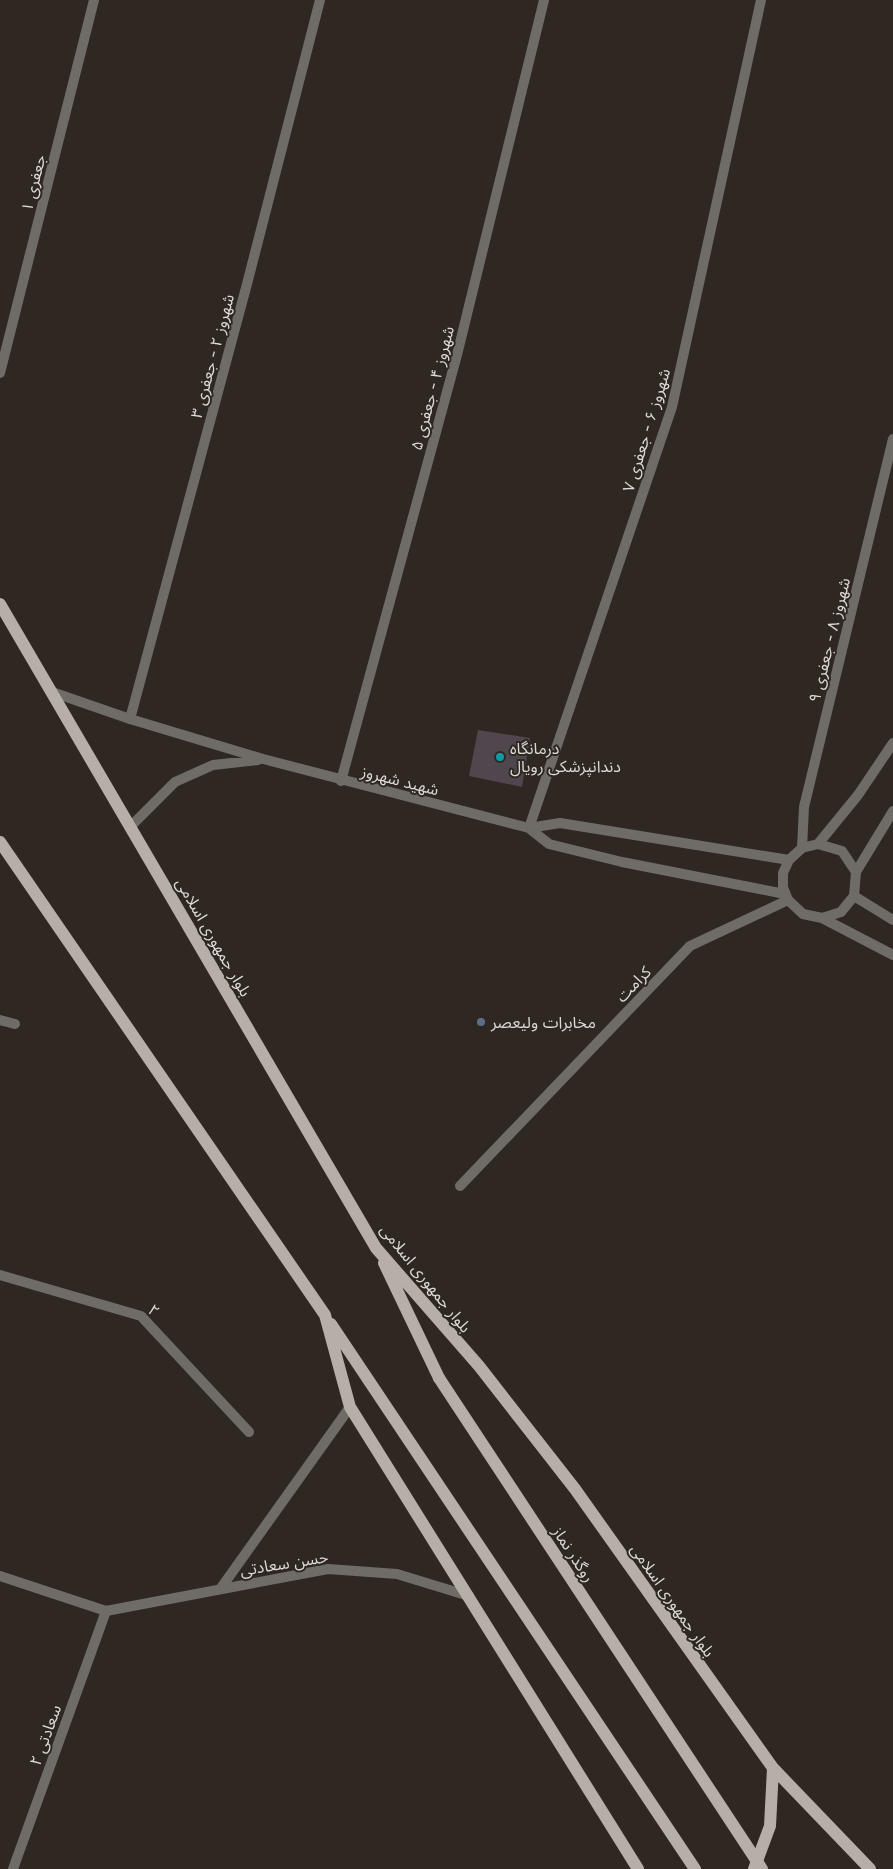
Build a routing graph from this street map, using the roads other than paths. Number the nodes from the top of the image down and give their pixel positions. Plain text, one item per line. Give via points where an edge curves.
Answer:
1 (94, 0) edge
2 (320, 0) edge
3 (544, 0) edge
4 (761, 0) edge
5 (0, 374) edge
6 (893, 439) edge
7 (0, 604) edge
8 (52, 692) junction
9 (130, 718) junction
10 (893, 743) edge
11 (263, 759) junction
12 (341, 780) junction
13 (893, 811) edge
14 (131, 826) junction
15 (530, 828) junction
16 (0, 842) edge
17 (818, 844) junction
18 (802, 848) junction
19 (789, 860) junction
20 (856, 872) junction
21 (854, 896) junction
22 (786, 897) junction
23 (822, 918) junction
24 (893, 920) edge
25 (893, 955) edge
26 (0, 1020) edge
27 (15, 1024) dead end
28 (460, 1186) dead end
29 (376, 1248) junction
30 (0, 1275) edge
31 (326, 1315) junction
32 (350, 1407) junction
33 (249, 1432) dead end
34 (0, 1576) edge
35 (221, 1588) junction
36 (469, 1596) junction
37 (106, 1611) junction
38 (773, 1768) junction
39 (12, 1869) edge
40 (638, 1869) edge
41 (695, 1869) edge
42 (754, 1869) edge
43 (762, 1869) edge
44 (870, 1869) edge

1 - 5 street, جعفری ۱
2 - 9 street, شهروز ۲ - جعفری ۳
3 - 12 street, شهروز ۴ - جعفری ۵ via 458,355
4 - 15 street, شهروز ۶ - جعفری ۷ via 672,407
6 - 18 street, شهروز ۸ - جعفری ۹ via 804,807
7 - 8 main road, بلوار جمهوری اسلامی
8 - 9 street, شهید شهروز
8 - 14 main road, بلوار جمهوری اسلامی
9 - 11 street, شهید شهروز
10 - 17 street via 858,795
11 - 12 street, شهید شهروز
11 - 14 street via 213,765 175,782
12 - 15 street, شهید شهروز
13 - 20 street
14 - 29 main road, بلوار جمهوری اسلامی
15 - 19 street, شهید شهروز via 560,823
15 - 22 street, شهید شهروز via 549,844
16 - 31 main road
17 - 18 street
17 - 20 street via 842,851
18 - 19 street
19 - 22 street via 783,873
20 - 21 street
21 - 23 street via 841,912
21 - 24 street
22 - 23 street via 802,914
22 - 28 street, کرامت via 690,946
23 - 25 street
26 - 27 street
29 - 38 main road, بلوار جمهوری اسلامی via 479,1366 575,1489
29 - 43 main road, روگذر نماز, bridge via 439,1378
30 - 33 street, ۲ via 140,1316
31 - 32 main road
31 - 41 main road
32 - 35 street, حسن سعادتی
32 - 36 main road
34 - 37 street, حسن سعادتی
35 - 36 street, حسن سعادتی via 328,1569 397,1574
35 - 37 street, حسن سعادتی
36 - 40 main road
37 - 39 street, سعادتی ۲
38 - 42 main road via 770,1826
38 - 44 main road, بلوار جمهوری اسلامی

